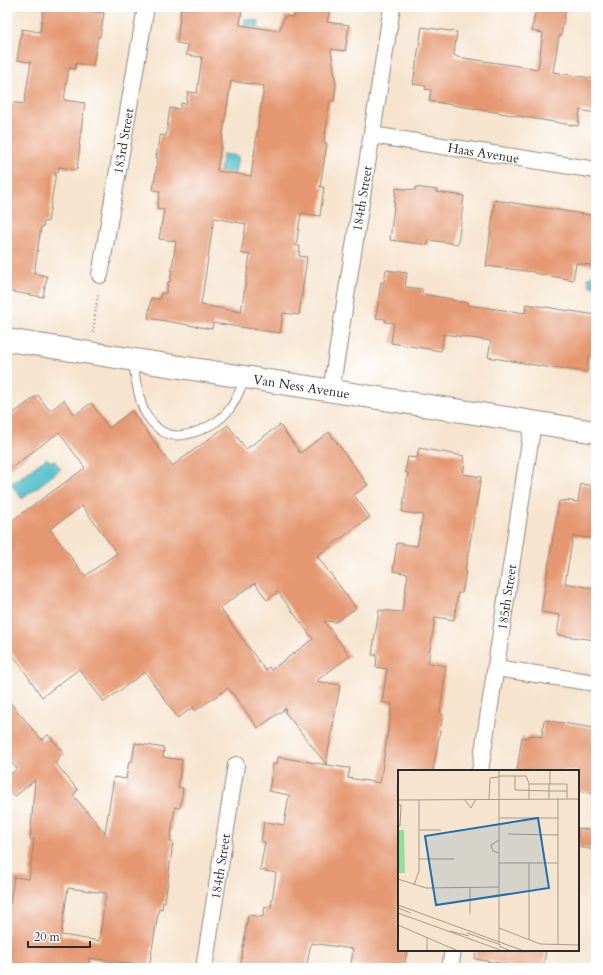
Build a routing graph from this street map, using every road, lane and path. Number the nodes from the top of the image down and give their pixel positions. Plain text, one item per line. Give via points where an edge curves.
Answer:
1 (146, 7) edge
2 (392, 7) edge
3 (372, 135) junction
4 (596, 170) edge
5 (100, 275) joint
6 (7, 340) edge
7 (90, 353) junction
8 (132, 359) junction
9 (246, 377) junction
10 (331, 390) junction
11 (533, 422) junction
12 (596, 432) edge
13 (496, 668) junction
14 (596, 684) edge
15 (236, 765) dead end
16 (480, 770) edge
17 (453, 951) edge
18 (204, 968) edge
19 (450, 968) edge

1 - 5 street, 183rd Street
2 - 3 street, 184th Street
3 - 4 street, Haas Avenue
3 - 10 street, 184th Street
5 - 7 path
6 - 7 main road, Van Ness Avenue
7 - 8 main road, Van Ness Avenue
8 - 9 main road, Van Ness Avenue
8 - 9 lane via 146,415 156,427 167,434 191,434 218,421 228,412
9 - 10 main road, Van Ness Avenue
10 - 11 main road, Van Ness Avenue
11 - 12 main road, Van Ness Avenue
11 - 13 street, 185th Street
13 - 14 street
13 - 16 street, 185th Street
15 - 18 street, 184th Street
17 - 19 street

